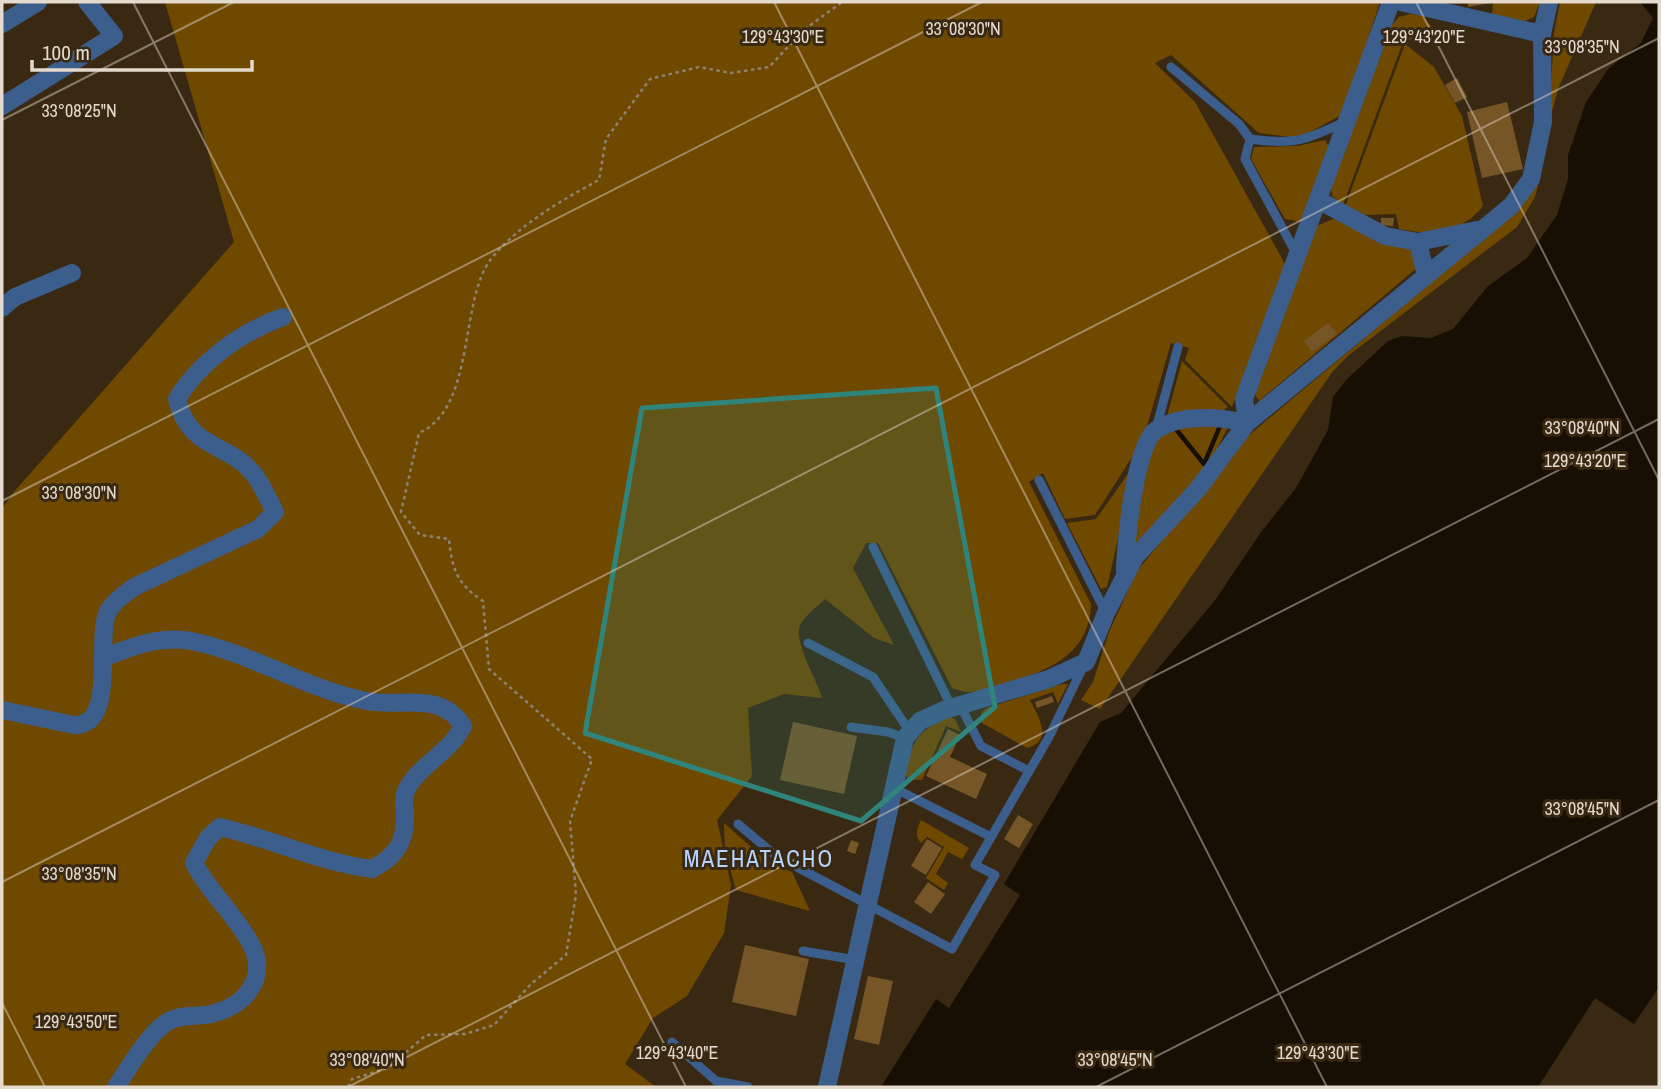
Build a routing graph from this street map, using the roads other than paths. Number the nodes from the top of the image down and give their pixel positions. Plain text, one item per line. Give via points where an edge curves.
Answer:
1 (38, 2) edge
2 (87, 2) edge
3 (1391, 2) edge
4 (1401, 2) edge
5 (1549, 2) edge
6 (2, 24) edge
7 (1542, 34) junction
8 (1171, 67) dead end
9 (2, 106) edge
10 (1349, 119) junction
11 (1250, 139) junction
12 (1320, 201) junction
13 (1482, 229) junction
14 (1418, 242) junction
15 (1298, 257) junction
16 (72, 273) dead end
17 (1426, 276) junction
18 (2, 308) edge
19 (283, 317) dead end
20 (1178, 347) dead end
21 (1247, 423) junction
22 (1156, 430) junction
23 (1039, 480) dead end
24 (873, 547) dead end
25 (1125, 575) junction
26 (1106, 613) junction
27 (808, 643) dead end
28 (103, 658) junction
29 (1086, 662) junction
30 (956, 707) junction
31 (2, 710) edge
32 (851, 727) dead end
33 (908, 735) junction
34 (1029, 771) junction
35 (894, 788) junction
36 (737, 824) dead end
37 (991, 837) junction
38 (868, 906) junction
39 (803, 951) dead end
40 (856, 960) junction
41 (672, 1042) dead end
42 (116, 1087) edge
43 (748, 1087) edge
44 (827, 1087) edge

1 - 6 street
2 - 9 street via 114,36
3 - 10 street
4 - 7 street
5 - 7 street
7 - 13 street via 1543,122 1531,180 1511,206
8 - 11 lane via 1239,124
10 - 11 lane via 1306,140
10 - 12 street
11 - 15 lane via 1245,159
12 - 14 street via 1385,236
12 - 15 street
13 - 14 street
13 - 17 street
14 - 17 street
15 - 21 street via 1244,399
16 - 18 street via 15,297
17 - 21 street
19 - 28 street via 227,347 186,383 177,399 189,428 252,472 275,512 258,529 134,587 117,600 107,614
20 - 22 lane
21 - 22 street via 1223,418 1177,421
21 - 25 street
22 - 25 street via 1137,478 1126,533
23 - 26 lane
24 - 30 lane
25 - 26 street
26 - 29 street
27 - 33 lane via 873,677
28 - 31 street via 96,716 80,725
28 - 42 street via 148,641 189,640 253,659 313,687 369,702 430,703 455,712 463,726 457,739 412,780 404,795 404,840 390,859 372,869 220,827 208,838 194,863 206,887 252,946 260,968 256,985 241,1000 212,1014 168,1021
29 - 30 street via 1049,680
29 - 34 lane
30 - 33 street via 920,721
30 - 34 lane via 981,746
32 - 33 lane
33 - 35 street
34 - 37 lane
35 - 37 lane
35 - 38 street
36 - 38 lane via 776,856
37 - 38 lane via 975,864 995,875 953,949
38 - 40 street
39 - 40 lane
40 - 44 street
41 - 43 lane via 716,1081

